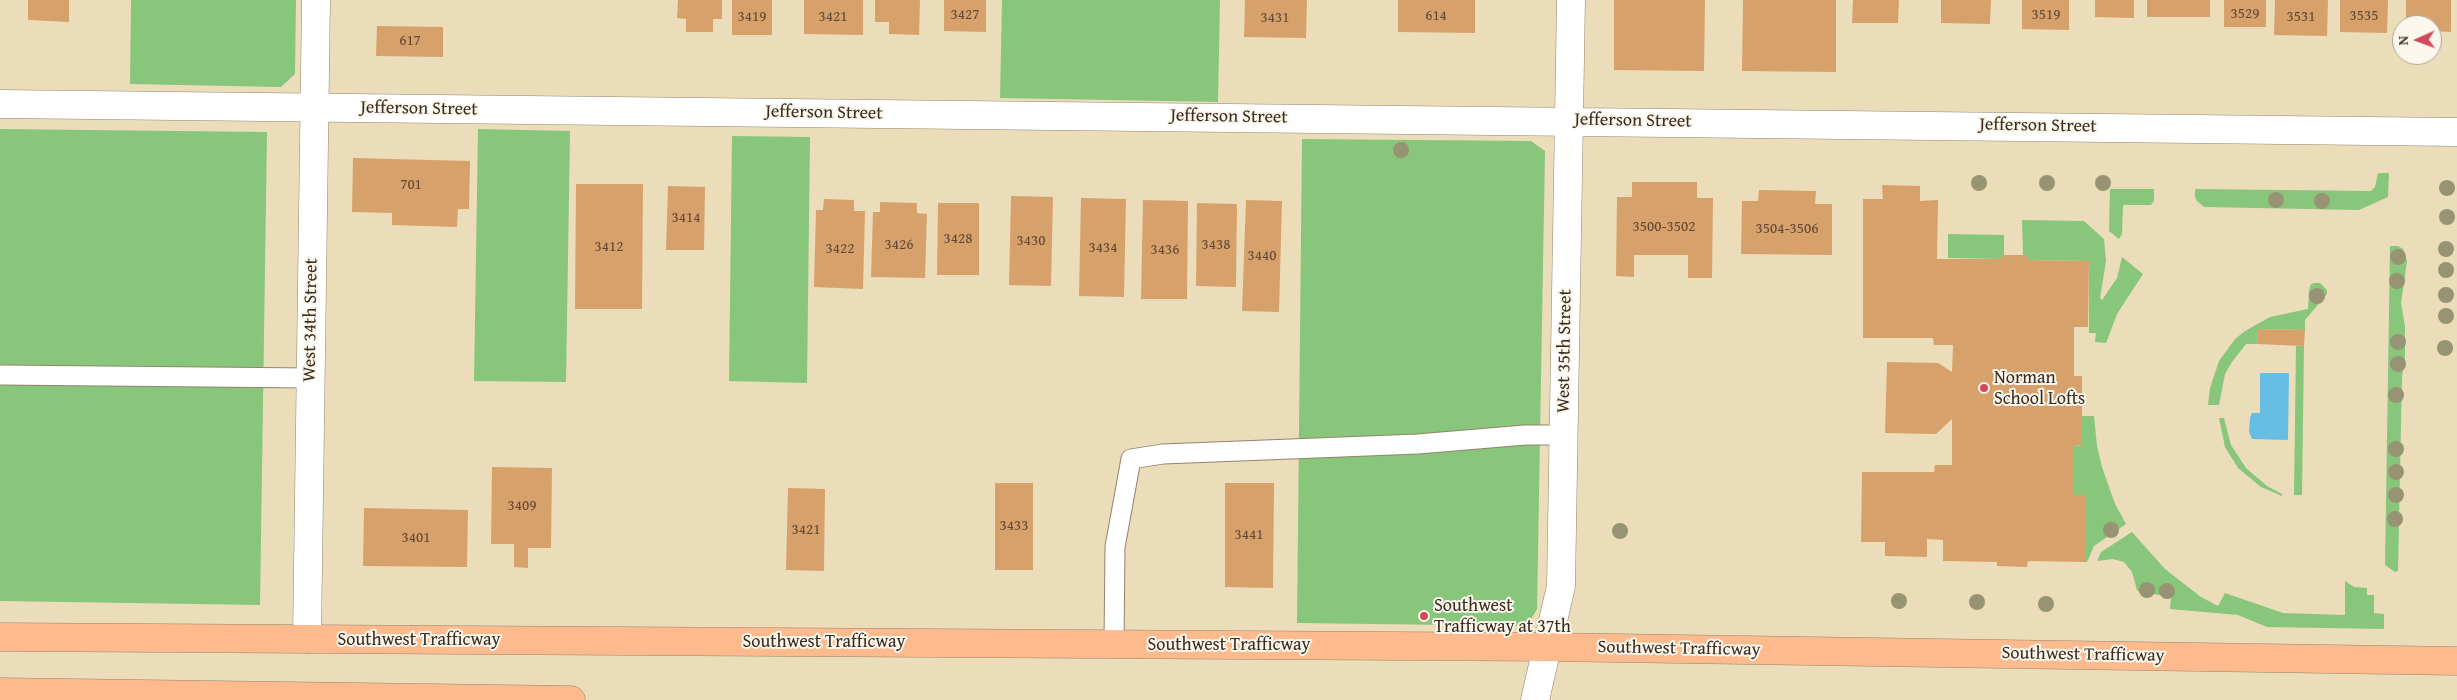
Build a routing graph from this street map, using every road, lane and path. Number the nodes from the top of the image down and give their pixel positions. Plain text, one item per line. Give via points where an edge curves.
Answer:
1 (316, 0) edge
2 (1571, 0) edge
3 (0, 104) edge
4 (315, 108) junction
5 (1570, 120) junction
6 (2457, 132) edge
7 (0, 375) edge
8 (310, 378) junction
9 (1564, 435) junction
10 (0, 637) edge
11 (306, 639) junction
12 (1114, 644) junction
13 (1549, 647) junction
14 (2457, 661) edge
15 (0, 692) edge
16 (571, 700) edge
17 (1535, 700) edge

1 - 4 street, West 34th Street
2 - 5 street, West 35th Street
3 - 4 street, Jefferson Street
4 - 5 street, Jefferson Street
4 - 8 street, West 34th Street
5 - 6 street, Jefferson Street
5 - 9 street, West 35th Street
7 - 8 lane
8 - 11 street, West 34th Street
9 - 12 lane via 1163,454 1131,460 1114,547
9 - 13 street, West 35th Street via 1561,586
10 - 11 main road, Southwest Trafficway
11 - 12 main road, Southwest Trafficway
12 - 13 main road, Southwest Trafficway
13 - 14 main road, Southwest Trafficway
13 - 17 street, West 35th Street
15 - 16 main road

